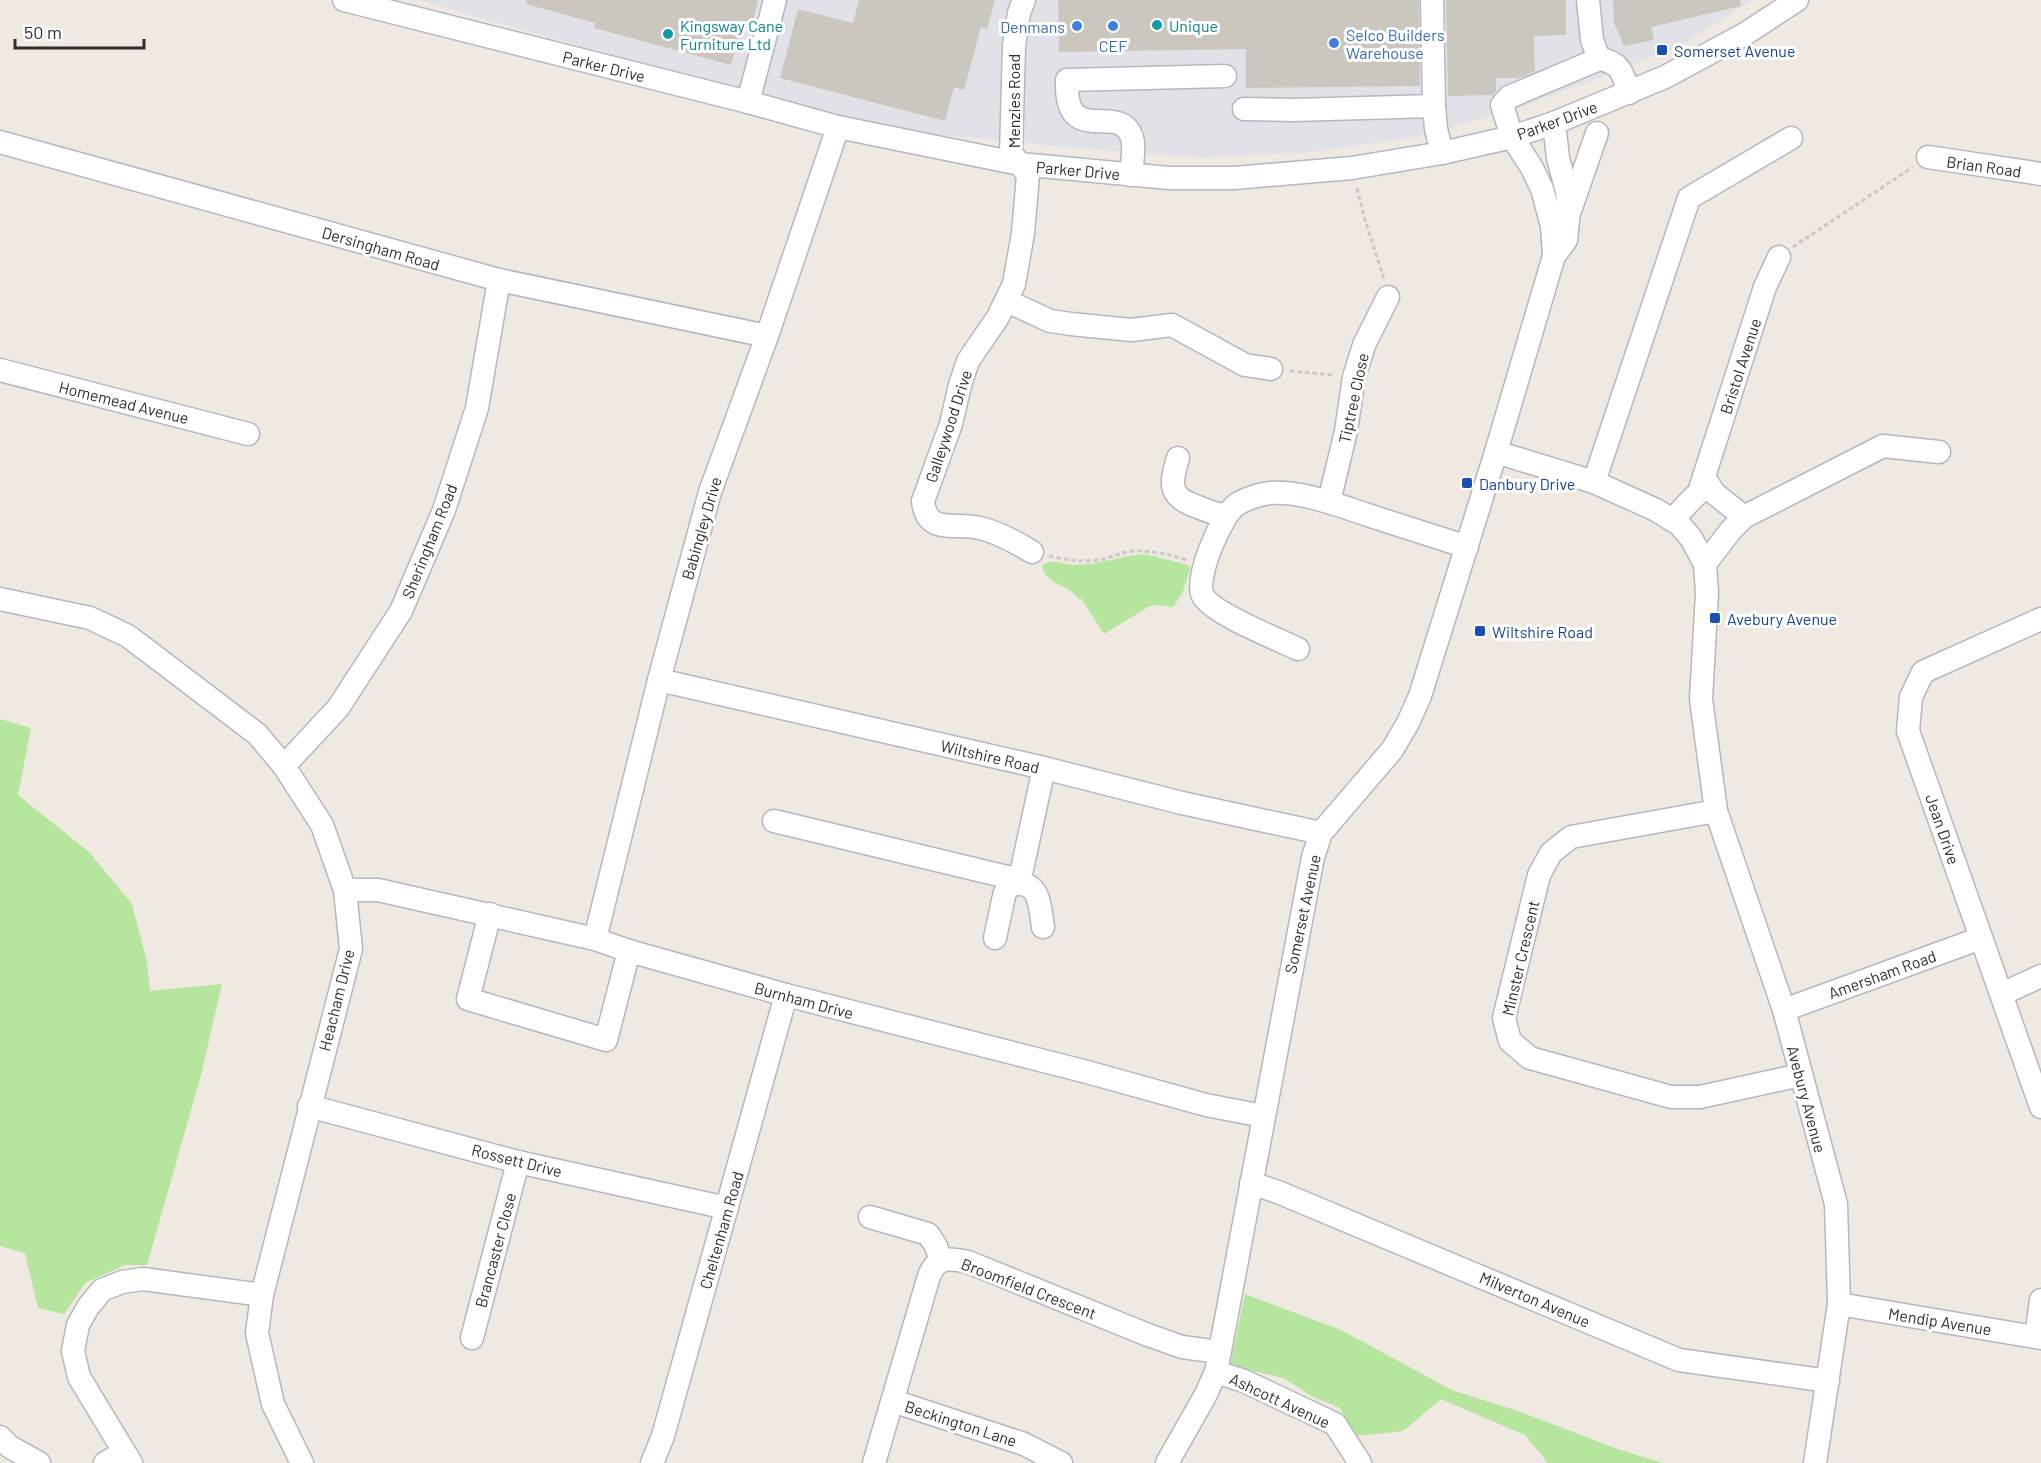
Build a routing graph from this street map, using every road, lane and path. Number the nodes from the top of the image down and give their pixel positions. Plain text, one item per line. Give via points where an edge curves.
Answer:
1 (344, 0) edge
2 (776, 0) edge
3 (1024, 0) edge
4 (1432, 0) edge
5 (1588, 0) edge
6 (1797, 0) edge
7 (1599, 58) junction
8 (1225, 76) dead end
9 (1629, 93) junction
10 (748, 102) junction
11 (1434, 106) junction
12 (1244, 109) dead end
13 (1554, 123) junction
14 (838, 128) junction
15 (1597, 133) dead end
16 (1512, 137) junction
17 (1791, 138) dead end
18 (0, 142) edge
19 (1442, 153) junction
20 (1928, 157) joint
21 (1020, 164) junction
22 (1352, 168) junction
23 (1131, 174) junction
24 (2041, 174) edge
25 (1569, 211) junction
26 (1554, 256) junction
27 (1779, 256) joint
28 (498, 280) junction
29 (1388, 297) joint
30 (1007, 301) junction
31 (767, 336) junction
32 (1271, 369) joint
33 (0, 370) edge
34 (1354, 377) junction
35 (248, 434) dead end
36 (1496, 452) junction
37 (1939, 452) dead end
38 (1178, 458) dead end
39 (1704, 477) junction
40 (1594, 482) junction
41 (1329, 502) junction
42 (1226, 516) junction
43 (1744, 517) junction
44 (1672, 520) junction
45 (1467, 547) junction
46 (1032, 552) joint
47 (1705, 564) junction
48 (1206, 567) junction
49 (0, 599) edge
50 (2041, 619) edge
51 (1298, 649) dead end
52 (658, 680) junction
53 (284, 766) junction
54 (1044, 768) junction
55 (1716, 811) junction
56 (774, 821) dead end
57 (1321, 833) junction
58 (1019, 882) junction
59 (345, 890) junction
60 (490, 914) junction
61 (1043, 927) dead end
62 (995, 938) dead end
63 (1981, 938) junction
64 (595, 939) junction
65 (629, 951) junction
66 (2041, 976) edge
67 (2002, 994) junction
68 (786, 995) junction
69 (1784, 1010) junction
70 (1801, 1075) junction
71 (309, 1106) junction
72 (2041, 1107) edge
73 (1263, 1116) junction
74 (518, 1162) junction
75 (1251, 1183) junction
76 (727, 1208) junction
77 (870, 1217) dead end
78 (941, 1261) junction
79 (262, 1295) junction
80 (2041, 1300) edge
81 (1839, 1304) junction
82 (472, 1338) dead end
83 (2039, 1338) edge
84 (1217, 1362) junction
85 (1828, 1381) junction
86 (893, 1401) junction
87 (0, 1437) edge
88 (120, 1459) edge
89 (39, 1463) edge
90 (303, 1463) edge
91 (652, 1463) edge
92 (874, 1463) edge
93 (1061, 1463) edge
94 (1167, 1463) edge
95 (1360, 1463) edge
96 (1815, 1463) edge

1 - 10 street, Parker Drive
2 - 10 street
3 - 21 street, Menzies Road via 1014,46 1011,87 1011,153
4 - 11 street
5 - 7 street via 1592,40
6 - 9 street, Parker Drive via 1745,34
7 - 9 street via 1617,66
7 - 16 street, Somerset Avenue via 1509,98 1502,105
8 - 23 street via 1067,80 1067,98 1076,117 1085,121 1108,120 1128,131 1133,143
9 - 13 street, Parker Drive
10 - 14 street, Parker Drive
11 - 12 street
11 - 19 street
13 - 16 street, Parker Drive
13 - 25 street, Somerset Avenue
14 - 21 street, Parker Drive
14 - 31 street, Babingley Drive
15 - 25 street, Somerset Avenue
16 - 19 street, Parker Drive
16 - 26 street, Somerset Avenue via 1542,189 1552,226
17 - 40 street via 1689,198
18 - 28 street, Dersingham Road
19 - 22 street, Parker Drive
20 - 24 street, Brian Road
20 - 27 path
21 - 23 street, Parker Drive
21 - 30 street, Galleywood Drive via 1028,175 1023,233
22 - 23 street, Parker Drive via 1234,178
22 - 29 path
25 - 26 street, Somerset Avenue via 1566,240
26 - 36 street, Somerset Avenue
27 - 39 street, Bristol Avenue via 1765,287
28 - 31 street, Dersingham Road
28 - 53 street, Sheringham Road via 477,408 444,510 400,611 338,708
29 - 34 street, Tiptree Close via 1364,345
30 - 32 street via 1050,321 1131,330 1172,325 1245,365
30 - 46 street, Galleywood Drive via 968,361 951,424 923,501 931,521 944,526 979,527
31 - 52 street, Babingley Drive via 710,492
32 - 34 path
33 - 35 street, Homemead Avenue
34 - 41 street, Tiptree Close
36 - 40 street, Avebury Avenue
36 - 45 street, Somerset Avenue
37 - 43 street via 1883,446
38 - 42 street via 1173,479 1176,496
39 - 43 street via 1714,494
39 - 44 street, Bristol Avenue via 1699,492
40 - 44 street, Avebury Avenue
41 - 42 street via 1268,493 1236,506
41 - 45 street
42 - 48 street
43 - 47 street
44 - 47 street, Avebury Avenue via 1691,538
45 - 57 street, Somerset Avenue via 1408,723 1392,750
46 - 48 path via 1092,561 1136,551 1182,558
47 - 55 street, Avebury Avenue via 1701,699
48 - 51 street via 1201,584 1210,604
49 - 53 street, Heacham Drive via 90,618 128,636 257,734
50 - 63 street, Jean Drive via 1923,672 1911,697 1908,731
52 - 54 street, Wiltshire Road
52 - 64 street, Babingley Drive
53 - 59 street, Heacham Drive via 322,825
54 - 57 street, Wiltshire Road
54 - 58 street
55 - 69 street, Avebury Avenue
55 - 70 street, Minster Crescent via 1571,837 1551,853 1539,875 1504,1018 1510,1041 1530,1058 1671,1097 1700,1097
56 - 58 street
57 - 73 street, Somerset Avenue via 1306,884
58 - 61 street via 1035,891
58 - 62 street via 1006,890
59 - 60 street, Burnham Drive via 378,890
59 - 71 street, Heacham Drive via 351,949
60 - 64 street, Burnham Drive
60 - 65 street via 468,999 606,1040
63 - 67 street, Jean Drive
63 - 69 street, Amersham Road
64 - 65 street, Burnham Drive
65 - 68 street, Burnham Drive
66 - 67 street
67 - 72 street, Jean Drive
68 - 73 street, Burnham Drive via 1206,1105
68 - 76 street, Cheltenham Road
69 - 70 street, Avebury Avenue
70 - 81 street, Avebury Avenue via 1836,1204
71 - 74 street, Rossett Drive
71 - 79 street, Heacham Drive
73 - 75 street, Somerset Avenue
74 - 76 street, Rossett Drive
74 - 82 street, Brancaster Close
75 - 84 street, Somerset Avenue
75 - 85 street, Milverton Avenue via 1679,1360
76 - 91 street, Cheltenham Road
77 - 78 street via 928,1234
78 - 84 street, Broomfield Crescent via 968,1262
78 - 86 street, Broomfield Crescent via 933,1266 929,1276
79 - 88 street via 143,1279 102,1290 78,1325 73,1351 79,1377
79 - 90 street, Heacham Drive via 257,1333 273,1404
80 - 83 street
81 - 83 street, Mendip Avenue
81 - 85 street, Avebury Avenue
84 - 94 street, Somerset Avenue via 1205,1396
84 - 95 street, Ashcott Avenue via 1244,1381 1335,1424
85 - 96 street, Avebury Avenue
86 - 92 street, Broomfield Crescent
86 - 93 street, Beckington Lane via 1024,1443
87 - 89 street

